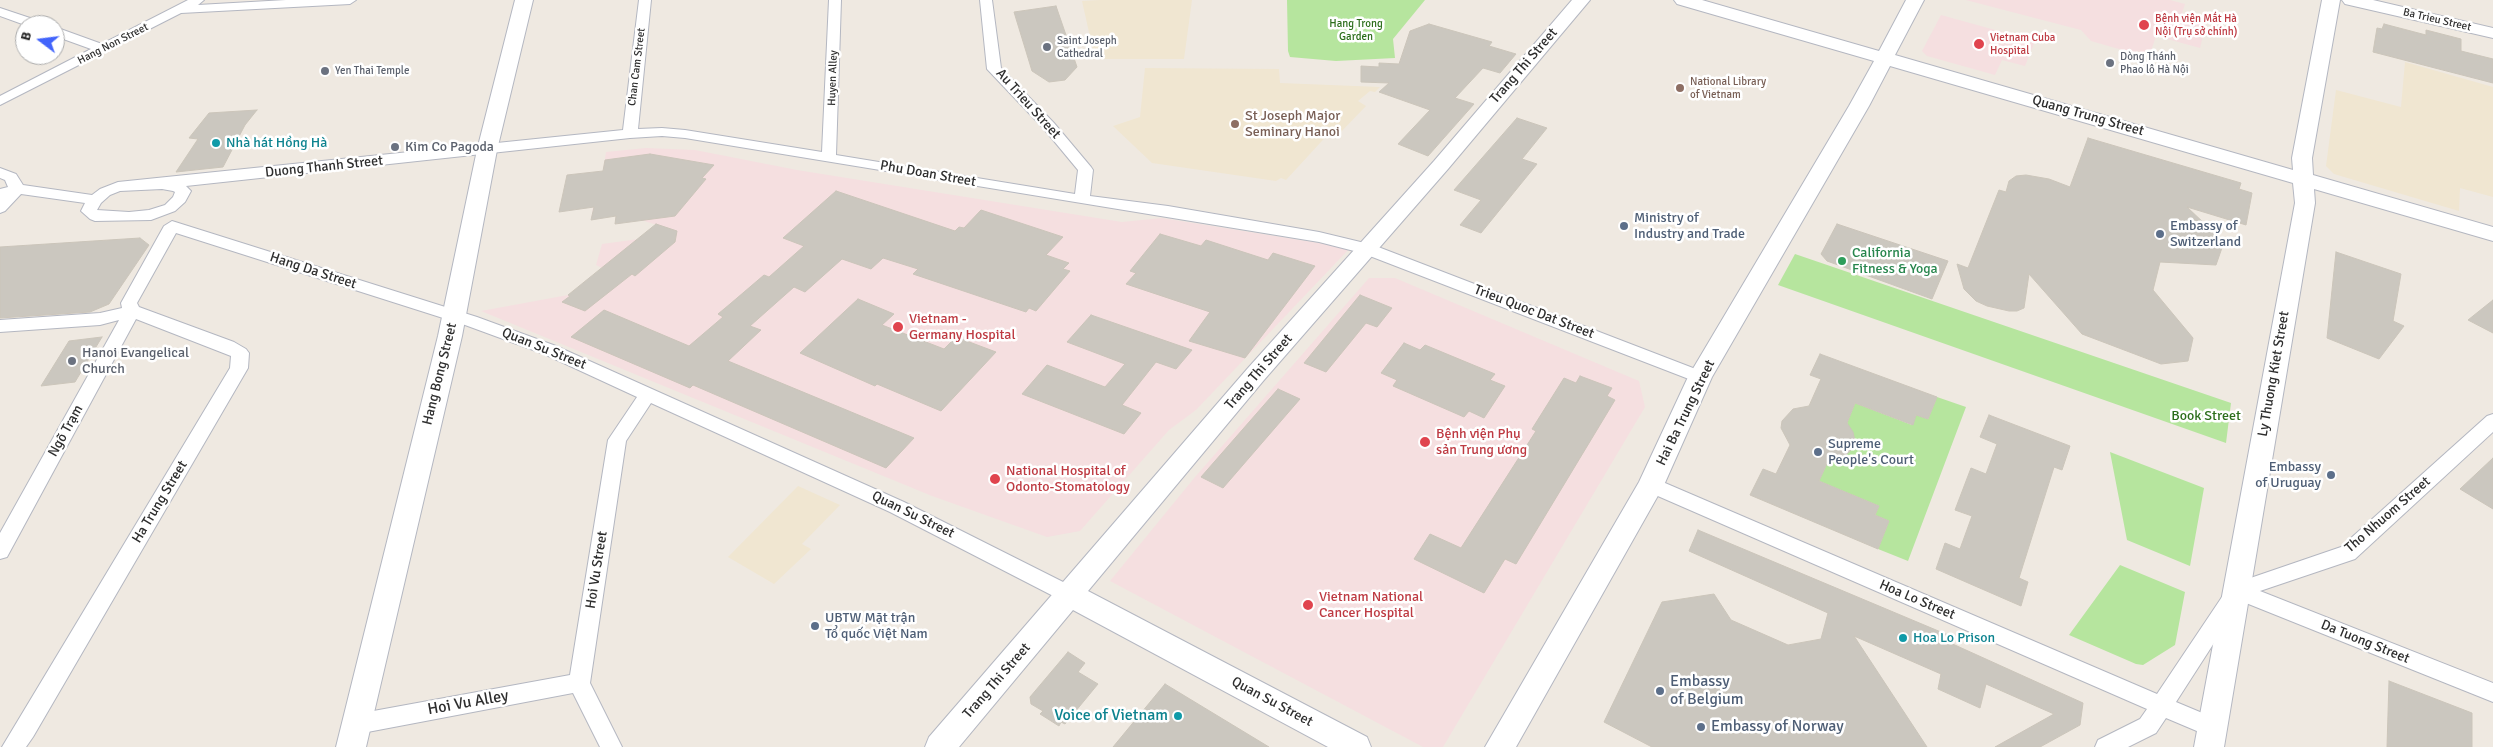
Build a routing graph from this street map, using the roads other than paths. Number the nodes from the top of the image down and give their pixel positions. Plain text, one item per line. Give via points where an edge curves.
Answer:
1 (198, 0) edge
2 (350, 0) edge
3 (524, 0) edge
4 (645, 0) edge
5 (836, 0) edge
6 (986, 0) edge
7 (1581, 0) edge
8 (1683, 0) edge
9 (1916, 0) edge
10 (2331, 0) edge
11 (2351, 0) edge
12 (180, 10) junction
13 (0, 12) edge
14 (15, 17) edge
15 (2493, 33) edge
16 (65, 35) edge
17 (104, 49) junction
18 (1885, 58) junction
19 (0, 101) edge
20 (630, 134) junction
21 (487, 150) junction
22 (829, 156) junction
23 (0, 173) edge
24 (2304, 178) junction
25 (162, 184) junction
26 (16, 189) junction
27 (0, 194) edge
28 (95, 200) junction
29 (1082, 200) junction
30 (0, 208) edge
31 (172, 226) joint
32 (2493, 234) edge
33 (1367, 248) junction
34 (132, 312) junction
35 (454, 316) junction
36 (0, 326) edge
37 (1700, 377) junction
38 (648, 394) junction
39 (2493, 421) edge
40 (1650, 485) junction
41 (0, 551) edge
42 (2237, 591) junction
43 (1070, 595) junction
44 (579, 683) junction
45 (2493, 693) edge
46 (2161, 706) junction
47 (354, 736) edge
48 (2210, 737) edge
49 (12, 747) edge
50 (611, 747) edge
51 (940, 747) edge
52 (1356, 747) edge
53 (1500, 747) edge
54 (2106, 747) edge

1 - 12 street, Hang Non Street
2 - 12 street
3 - 21 street, Hang Bong Street
4 - 20 street, Chan Cam Street
5 - 22 street, Huyen Alley
6 - 29 street, Au Trieu Street via 994,69 1086,170
7 - 33 street, Trang Thi Street
8 - 18 street, Quang Trung Street
9 - 18 street, Hai Ba Trung Street
10 - 24 street, Ly Thuong Kiet Street via 2302,158
11 - 15 street, Ba Trieu Street
12 - 17 street, Hang Non Street
13 - 14 street
16 - 17 street
17 - 19 street, Hang Non Street
18 - 24 street, Quang Trung Street
18 - 37 street, Hai Ba Trung Street
20 - 21 street, Phu Doan Street
20 - 22 street, Phu Doan Street via 685,134
21 - 25 street, Duong Thanh Street
21 - 35 street, Hang Bong Street
22 - 29 street, Phu Doan Street
23 - 26 street via 11,177
24 - 32 street, Quang Trung Street
24 - 42 street, Ly Thuong Kiet Street via 2305,204
25 - 28 street, Duong Thanh Street via 118,188
25 - 28 street via 183,191 170,208 151,215 128,218 95,216 90,211
26 - 27 street
26 - 28 street
26 - 30 street
29 - 33 street, Phu Doan Street via 1168,211
31 - 34 street, Ngõ Trạm via 130,303
31 - 35 street, Hang Da Street
33 - 37 street, Trieu Quoc Dat Street
33 - 43 street, Trang Thi Street
34 - 36 street via 100,319
34 - 41 street, Ngõ Trạm
34 - 49 street, Ha Trung Street via 228,346 240,353 239,368
35 - 38 street, Quan Su Street via 550,350
35 - 47 street, Hang Bong Street
37 - 40 street, Hai Ba Trung Street
38 - 43 street, Quan Su Street via 897,507
38 - 44 street, Hoi Vu Street via 617,440
39 - 42 street, Tho Nhuom Street via 2348,553
40 - 46 street, Hoa Lo Street
40 - 53 street, Hai Ba Trung Street
42 - 45 street, Da Tuong Street
42 - 46 street
42 - 48 street, Ly Thuong Kiet Street
43 - 51 street, Trang Thi Street
43 - 52 street, Quan Su Street
44 - 47 street, Hoi Vu Alley
44 - 50 street
46 - 48 street, Hoa Lo Street
46 - 54 street via 2148,726

